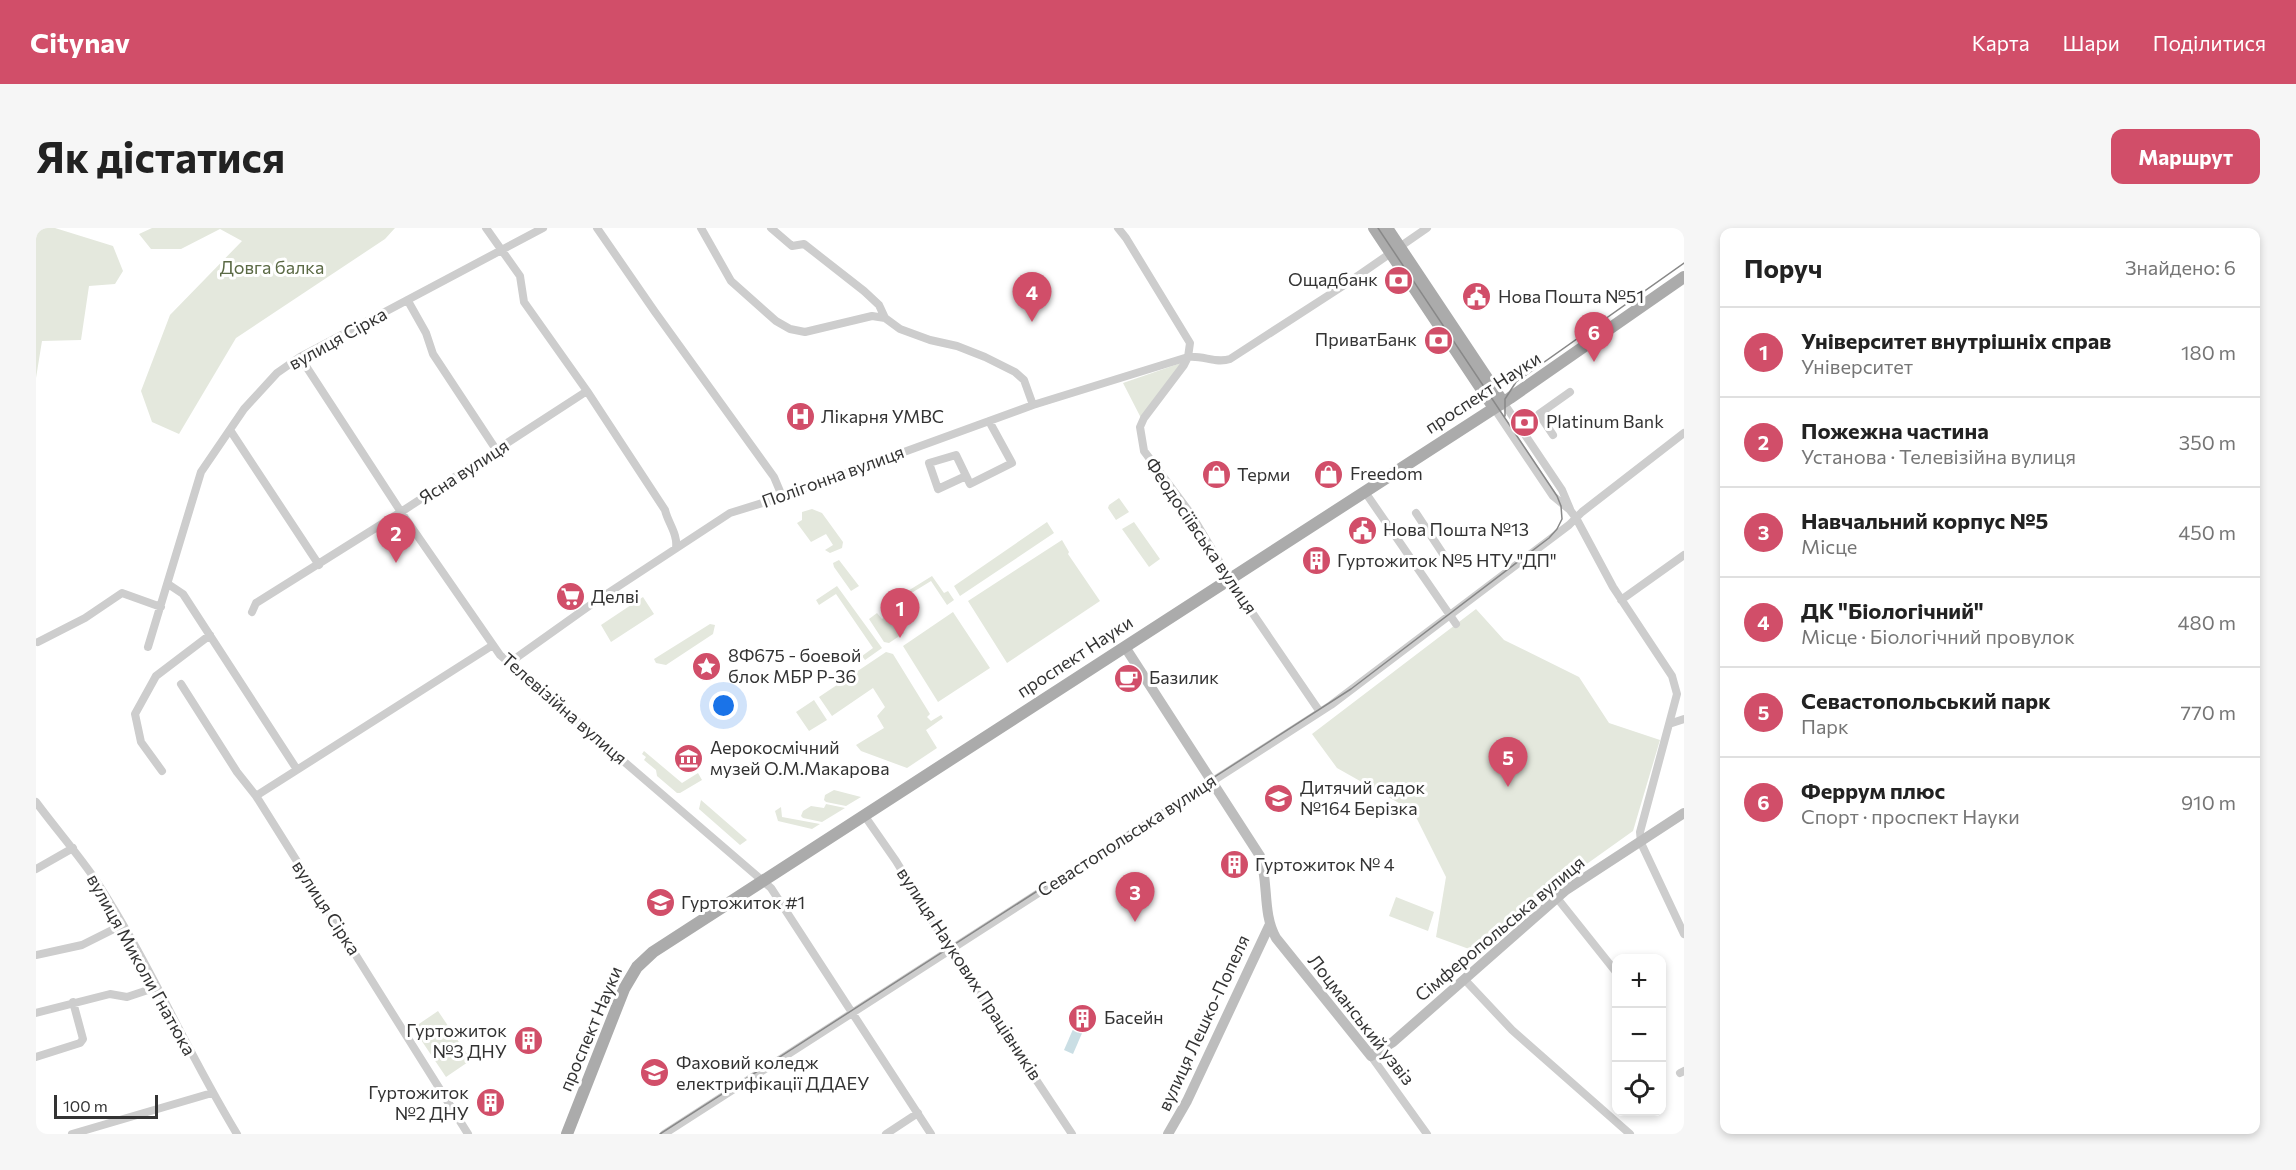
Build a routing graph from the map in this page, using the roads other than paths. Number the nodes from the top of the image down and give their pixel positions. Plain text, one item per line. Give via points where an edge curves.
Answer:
1 (486, 228) edge
2 (543, 228) edge
3 (597, 228) edge
4 (701, 228) edge
5 (771, 228) edge
6 (1118, 228) edge
7 (1374, 228) edge
8 (1387, 228) edge
9 (1427, 228) edge
10 (502, 250) junction
11 (1395, 250) junction
12 (1684, 277) edge
13 (408, 301) junction
14 (885, 318) junction
15 (300, 357) junction
16 (1188, 357) junction
17 (587, 391) junction
18 (1570, 392) dead end
19 (1033, 405) junction
20 (1499, 405) junction
21 (989, 421) junction
22 (230, 430) junction
23 (1684, 433) edge
24 (1553, 435) dead end
25 (497, 451) junction
26 (966, 476) junction
27 (1365, 492) junction
28 (782, 496) junction
29 (401, 512) junction
30 (1416, 513) dead end
31 (1576, 518) junction
32 (676, 548) junction
33 (1684, 555) edge
34 (1447, 560) dead end
35 (319, 565) junction
36 (1230, 578) junction
37 (168, 584) junction
38 (1621, 600) junction
39 (161, 607) junction
40 (252, 612) dead end
41 (1450, 616) junction
42 (1456, 624) dead end
43 (210, 635) junction
44 (38, 642) dead end
45 (493, 645) junction
46 (148, 647) dead end
47 (1125, 647) junction
48 (509, 663) junction
49 (181, 684) dead end
50 (1320, 712) junction
51 (1684, 719) edge
52 (1670, 724) junction
53 (296, 768) junction
54 (162, 771) dead end
55 (1212, 781) junction
56 (256, 796) junction
57 (36, 802) edge
58 (39, 811) edge
59 (1684, 813) edge
60 (864, 815) junction
61 (1641, 843) junction
62 (73, 848) junction
63 (36, 869) edge
64 (763, 881) junction
65 (1557, 898) junction
66 (122, 926) junction
67 (1269, 926) junction
68 (1684, 934) edge
69 (950, 950) junction
70 (36, 955) edge
71 (1612, 966) edge
72 (1465, 980) junction
73 (157, 987) junction
74 (73, 1002) junction
75 (852, 1012) junction
76 (36, 1013) edge
77 (1371, 1056) junction
78 (36, 1057) edge
79 (212, 1093) junction
80 (918, 1113) junction
81 (72, 1134) edge
82 (237, 1134) edge
83 (468, 1134) edge
84 (567, 1134) edge
85 (664, 1134) edge
86 (886, 1134) edge
87 (931, 1134) edge
88 (1072, 1134) edge
89 (1168, 1134) edge
90 (1427, 1134) edge
91 (1630, 1134) edge

1 - 10 street
2 - 10 street, вулиця Сірка
3 - 28 street via 774,477
4 - 14 street via 730,281 790,329 805,332 872,316
5 - 14 street via 792,246 804,244 846,274 879,305
6 - 16 street via 1190,343
7 - 11 main road
8 - 11 main road
9 - 11 street
10 - 13 street, вулиця Сірка
10 - 17 street via 520,276 524,302
11 - 16 street via 1230,359
11 - 20 main road
12 - 20 main road, проспект Науки
13 - 15 street, вулиця Сірка
13 - 25 street via 433,354
14 - 19 street via 912,334 957,346 1015,372 1024,381
15 - 22 street, вулиця Сірка via 277,373
15 - 29 street, Телевізійна вулиця
16 - 19 street, Полігонна вулиця
16 - 36 street, Феодосіївська вулиця via 1144,418 1141,441
17 - 25 street, Ясна вулиця
17 - 32 street via 664,510 674,531
18 - 24 street via 1539,414
19 - 21 street, Полігонна вулиця
20 - 27 main road, проспект Науки
20 - 31 street via 1553,496
21 - 26 street via 1012,463 970,484
21 - 28 street, Полігонна вулиця
22 - 35 street
22 - 37 street, вулиця Сірка via 201,472
23 - 31 street, Севастопольська вулиця
25 - 29 street, Ясна вулиця
26 - 26 street via 956,455 929,463 938,489
27 - 36 main road, проспект Науки
27 - 41 street
28 - 32 street, Полігонна вулиця via 730,513
29 - 35 street, Ясна вулиця
29 - 45 street, Телевізійна вулиця
30 - 34 street
31 - 38 street
31 - 41 street, Севастопольська вулиця
32 - 48 street, Полігонна вулиця
33 - 38 street
35 - 40 street, Ясна вулиця via 256,603
36 - 47 main road, проспект Науки
36 - 50 street, Феодосіївська вулиця
37 - 39 street, вулиця Сірка
37 - 43 street via 183,594
38 - 52 street via 1676,685
39 - 44 street via 122,593
39 - 46 street, вулиця Сірка
41 - 42 street
41 - 50 street, Севастопольська вулиця
43 - 53 street
43 - 54 street via 156,676 135,714 141,742
45 - 48 street, Телевізійна вулиця
45 - 53 street
47 - 55 street
47 - 60 main road, проспект Науки
48 - 64 street, Телевізійна вулиця
49 - 56 street, вулиця Сірка
50 - 55 street, Севастопольська вулиця
51 - 52 street
52 - 61 street via 1640,832
53 - 56 street
55 - 67 street via 1260,856 1267,883
55 - 69 street, Севастопольська вулиця
56 - 83 street, вулиця Сірка
57 - 58 street, вулиця Миколи Гнатюка
58 - 62 street, вулиця Миколи Гнатюка
59 - 61 street, Сімферопольська вулиця
60 - 64 main road, проспект Науки
60 - 69 street, вулиця Наукових Працівників
61 - 65 street, Сімферопольська вулиця via 1603,864
61 - 68 street
62 - 63 street
62 - 66 street, вулиця Миколи Гнатюка
64 - 75 street, Телевізійна вулиця via 777,895
64 - 84 main road, проспект Науки via 658,948 637,967 624,989
65 - 71 street
65 - 72 street, Сімферопольська вулиця
66 - 70 street via 82,945
66 - 73 street, вулиця Миколи Гнатюка
67 - 77 street, Лоцманський узвіз
67 - 89 street, вулиця Лешко-Попеля
69 - 75 street, Севастопольська вулиця
69 - 88 street, вулиця Наукових Працівників
72 - 77 street, Сімферопольська вулиця
72 - 91 street via 1512,1030
73 - 74 street via 127,997 110,994
73 - 79 street, вулиця Миколи Гнатюка
74 - 76 street
74 - 78 street via 80,1043
75 - 80 street, Телевізійна вулиця
75 - 85 street, Севастопольська вулиця
77 - 90 street, Лоцманський узвіз
79 - 81 street
79 - 82 street, вулиця Миколи Гнатюка
80 - 86 street
80 - 87 street, Телевізійна вулиця

